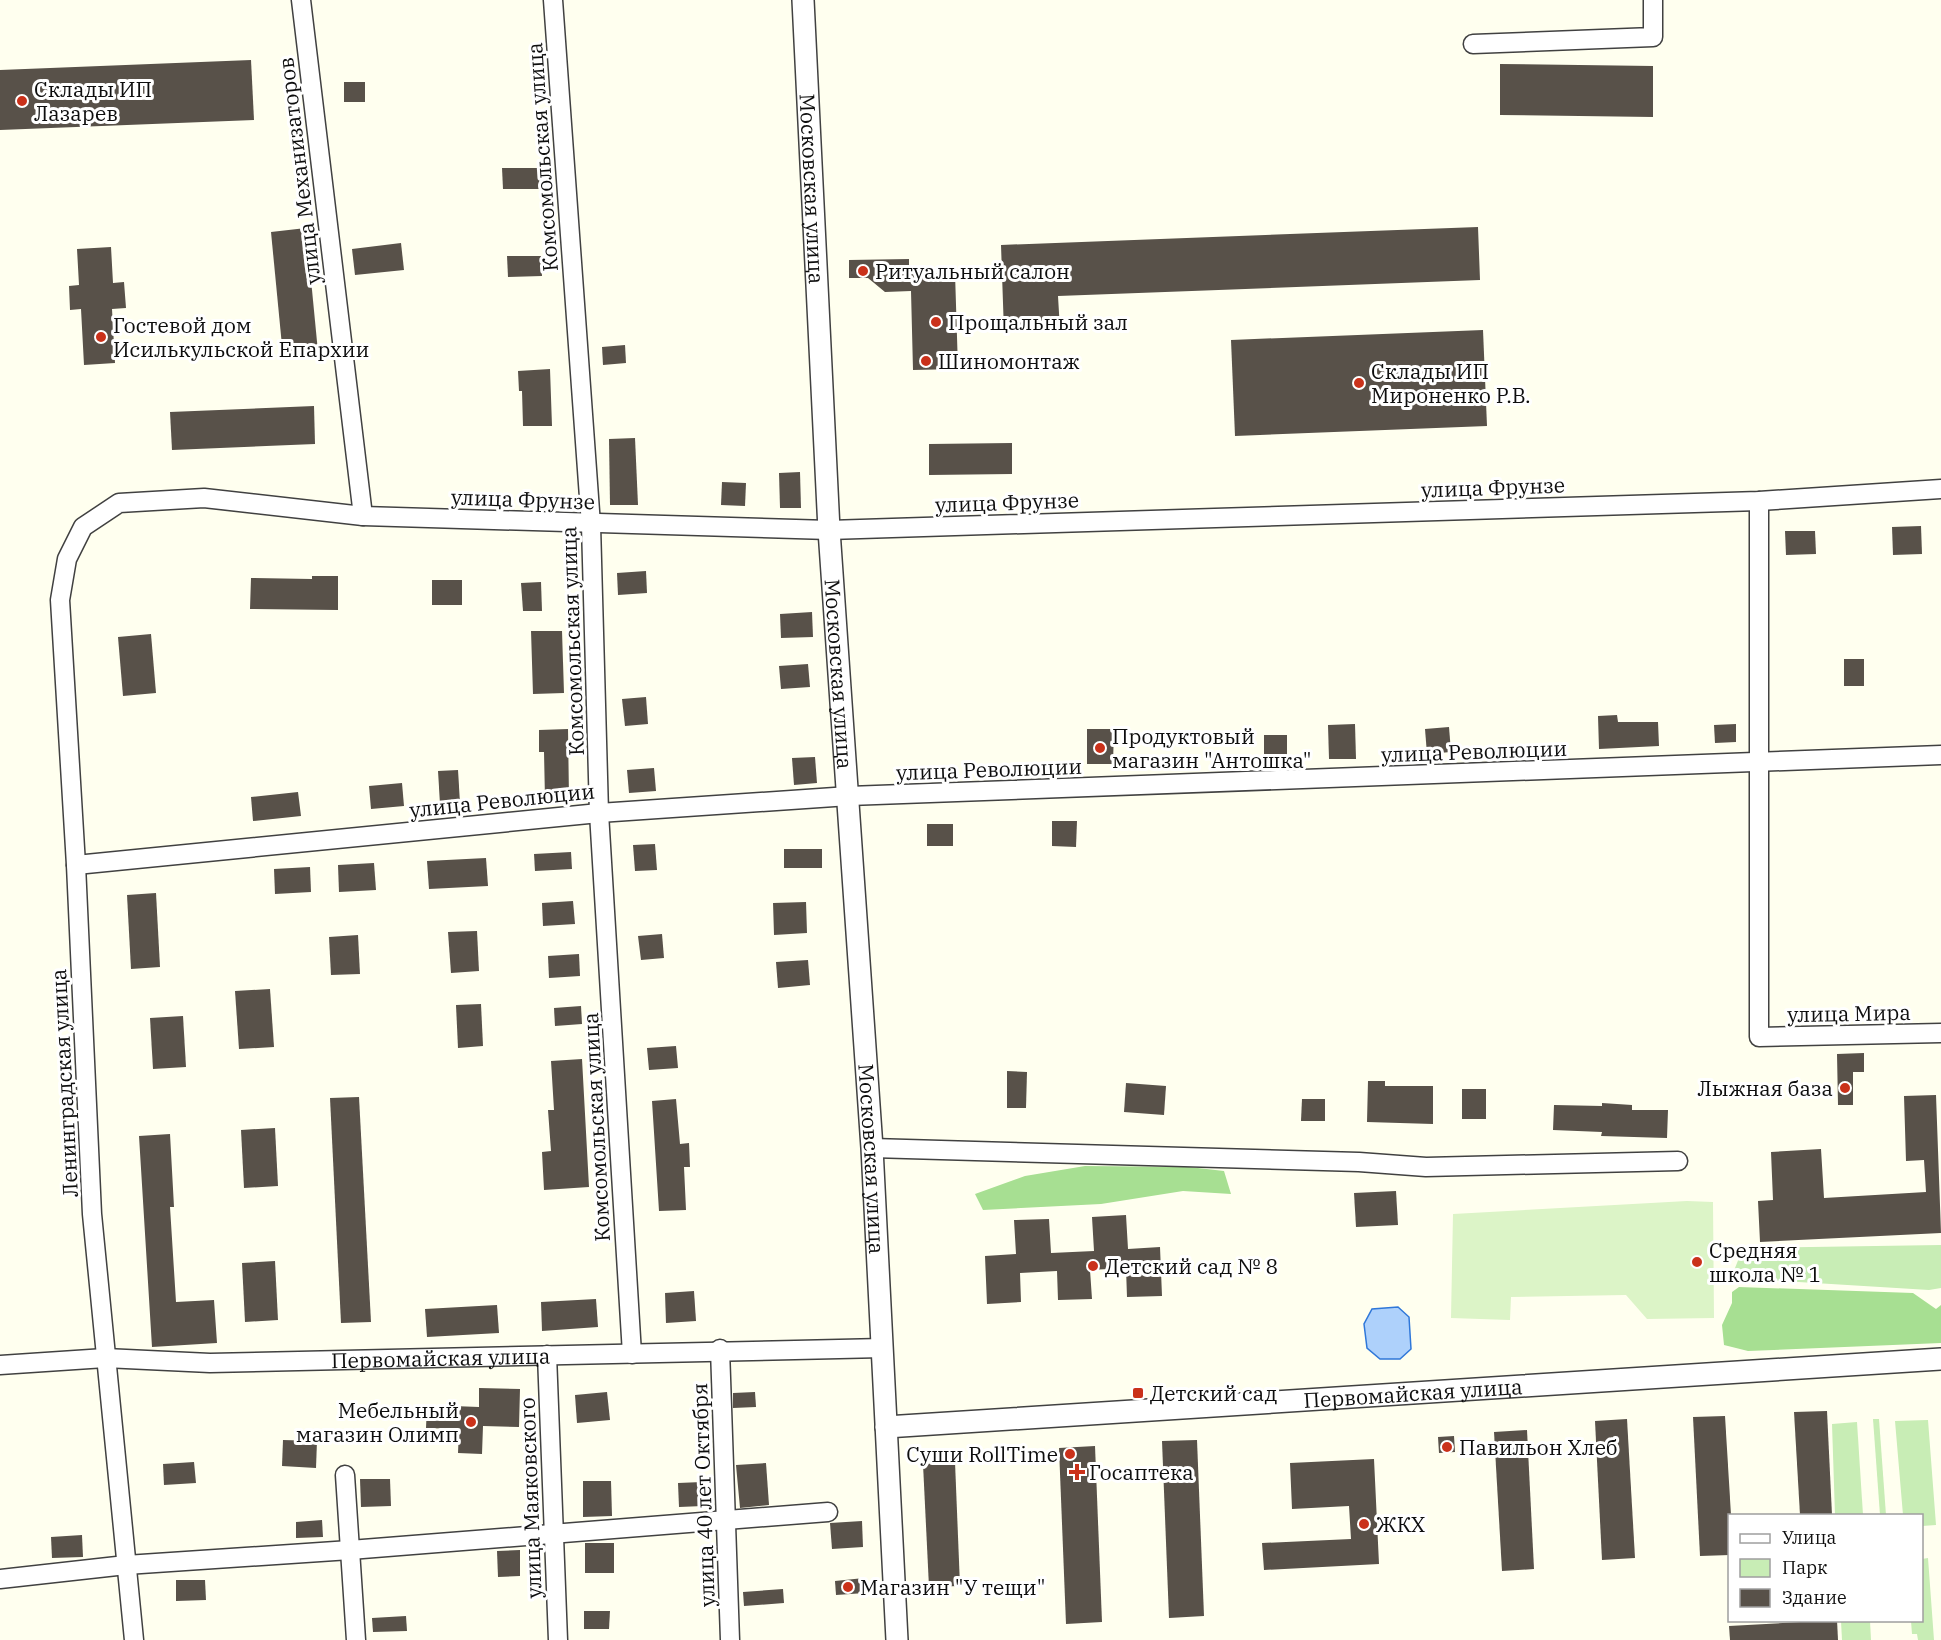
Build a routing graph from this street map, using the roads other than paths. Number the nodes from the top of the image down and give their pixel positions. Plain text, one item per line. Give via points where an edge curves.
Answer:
1 (301, 0) edge
2 (553, 0) edge
3 (803, 0) edge
4 (1653, 0) edge
5 (1473, 44) dead end
6 (1941, 489) edge
7 (1759, 501) junction
8 (363, 516) junction
9 (591, 525) junction
10 (82, 527) joint
11 (830, 530) junction
12 (1941, 755) edge
13 (1759, 763) junction
14 (849, 796) junction
15 (599, 813) junction
16 (76, 866) junction
17 (1941, 1033) edge
18 (872, 1148) junction
19 (1678, 1161) dead end
20 (883, 1348) junction
21 (720, 1349) junction
22 (547, 1354) junction
23 (632, 1354) junction
24 (105, 1358) junction
25 (1941, 1359) edge
26 (0, 1365) edge
27 (886, 1427) junction
28 (345, 1475) dead end
29 (828, 1512) dead end
30 (726, 1519) junction
31 (554, 1533) junction
32 (350, 1550) junction
33 (126, 1564) junction
34 (0, 1580) edge
35 (134, 1640) edge
36 (356, 1640) edge
37 (558, 1640) edge
38 (730, 1640) edge
39 (897, 1640) edge

1 - 8 street, улица Механизаторов
2 - 9 street, Комсомольская улица
3 - 11 street, Московская улица
4 - 5 street via 1653,37
6 - 7 street, улица Фрунзе
7 - 11 street, улица Фрунзе
7 - 13 street
8 - 9 street, улица Фрунзе
8 - 10 street, улица Фрунзе via 204,498 119,503
9 - 11 street, улица Фрунзе
9 - 15 street, Комсомольская улица
10 - 16 street, Ленинградская улица via 66,559 60,600
11 - 14 street, Московская улица
12 - 13 street, улица Революции
13 - 14 street, улица Революции
13 - 17 street, улица Мира via 1759,1037
14 - 15 street, улица Революции
14 - 18 street, Московская улица
15 - 16 street, улица Революции
15 - 23 street, Комсомольская улица
16 - 24 street, Ленинградская улица via 92,1214
18 - 19 street via 1426,1167
18 - 20 street, Московская улица
20 - 21 street, Первомайская улица
20 - 27 street, Московская улица
21 - 23 street, Первомайская улица
21 - 30 street, улица 40 лет Октября
22 - 23 street, Первомайская улица
22 - 24 street, Первомайская улица via 210,1363
22 - 31 street, улица Маяковского
24 - 26 street, Первомайская улица
24 - 33 street, Ленинградская улица
25 - 27 street, Первомайская улица
27 - 39 street, Московская улица
28 - 32 street
29 - 30 street
30 - 31 street
30 - 38 street, улица 40 лет Октября
31 - 32 street
31 - 37 street, улица Маяковского
32 - 33 street
32 - 36 street
33 - 34 street
33 - 35 street, Ленинградская улица

